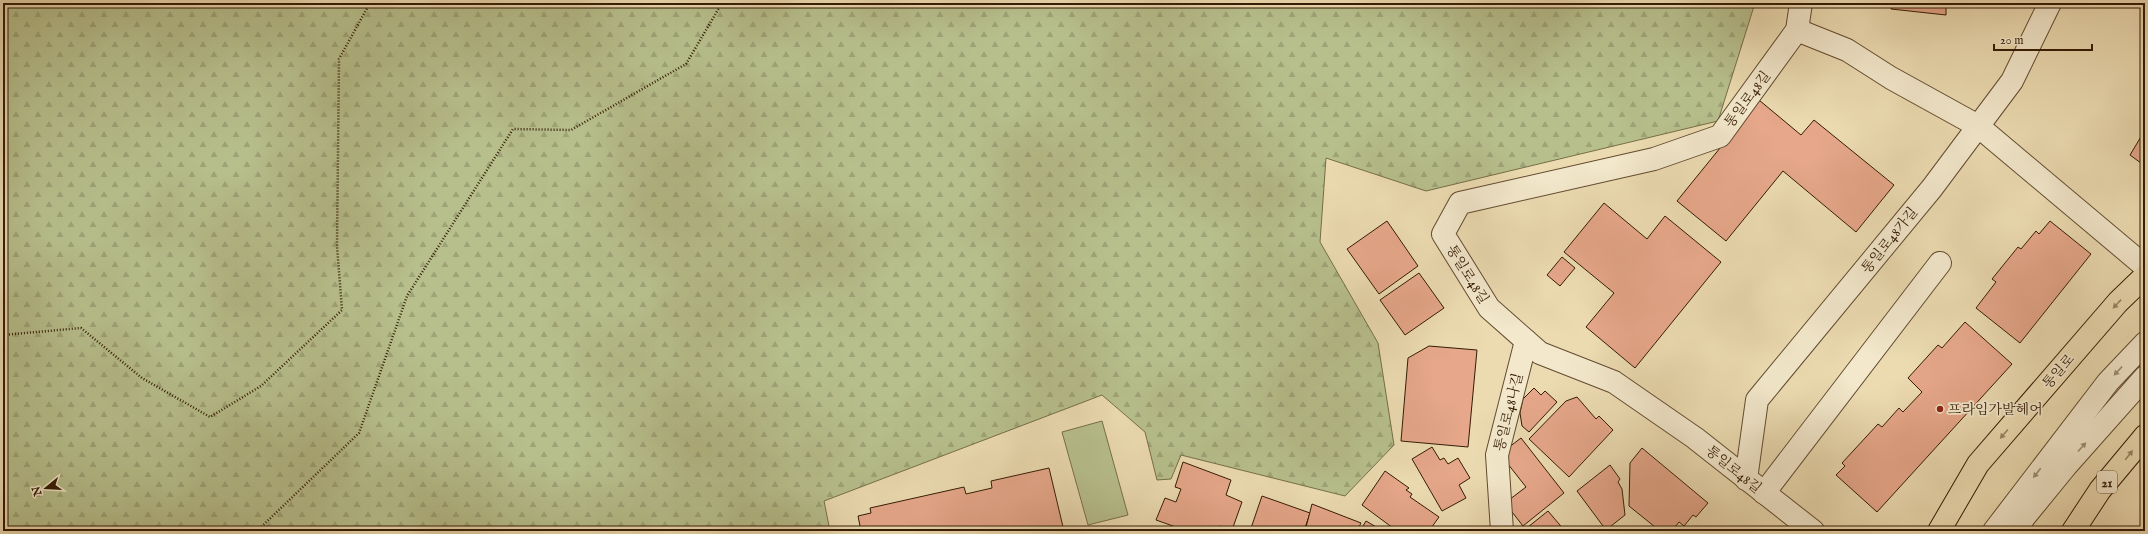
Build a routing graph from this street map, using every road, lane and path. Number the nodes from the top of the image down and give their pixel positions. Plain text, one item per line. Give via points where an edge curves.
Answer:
1 (370, 3) edge
2 (722, 3) edge
3 (1800, 3) edge
4 (2050, 3) edge
5 (1797, 30) junction
6 (1978, 126) junction
7 (1940, 263) dead end
8 (2143, 270) edge
9 (3, 335) edge
10 (1526, 341) junction
11 (2145, 343) edge
12 (2145, 377) edge
13 (2145, 436) edge
14 (1746, 480) junction
15 (1764, 493) junction
16 (257, 531) edge
17 (1502, 531) edge
18 (1813, 531) edge
19 (1939, 531) edge
20 (1994, 531) edge
21 (2013, 531) edge
22 (2073, 531) edge

1 - 9 path via 339,59 337,246 342,310 261,386 210,417 142,378 81,328
2 - 16 path via 686,64 571,130 513,129 406,296 359,433
3 - 5 street, 통일로48길
4 - 6 street, 통일로48가길 via 2012,81
5 - 6 street, 통일로 via 1847,50 1891,78
5 - 10 street, 통일로48길 via 1720,136 1654,159 1460,203 1443,234 1489,308
6 - 8 street, 통일로
6 - 14 street, 통일로48가길 via 1932,188 1757,400
7 - 15 street
8 -> 19 main road, 통일로 via 1978,464
10 - 14 street, 통일로48길 via 1540,353 1614,382 1695,438
10 - 17 street, 통일로48나길 via 1497,455
11 -> 20 street via 2108,382
21 -> 12 street via 2066,466
22 -> 13 main road, 21 via 2100,490
14 - 15 street, 통일로48길
15 - 18 street, 통일로48길

